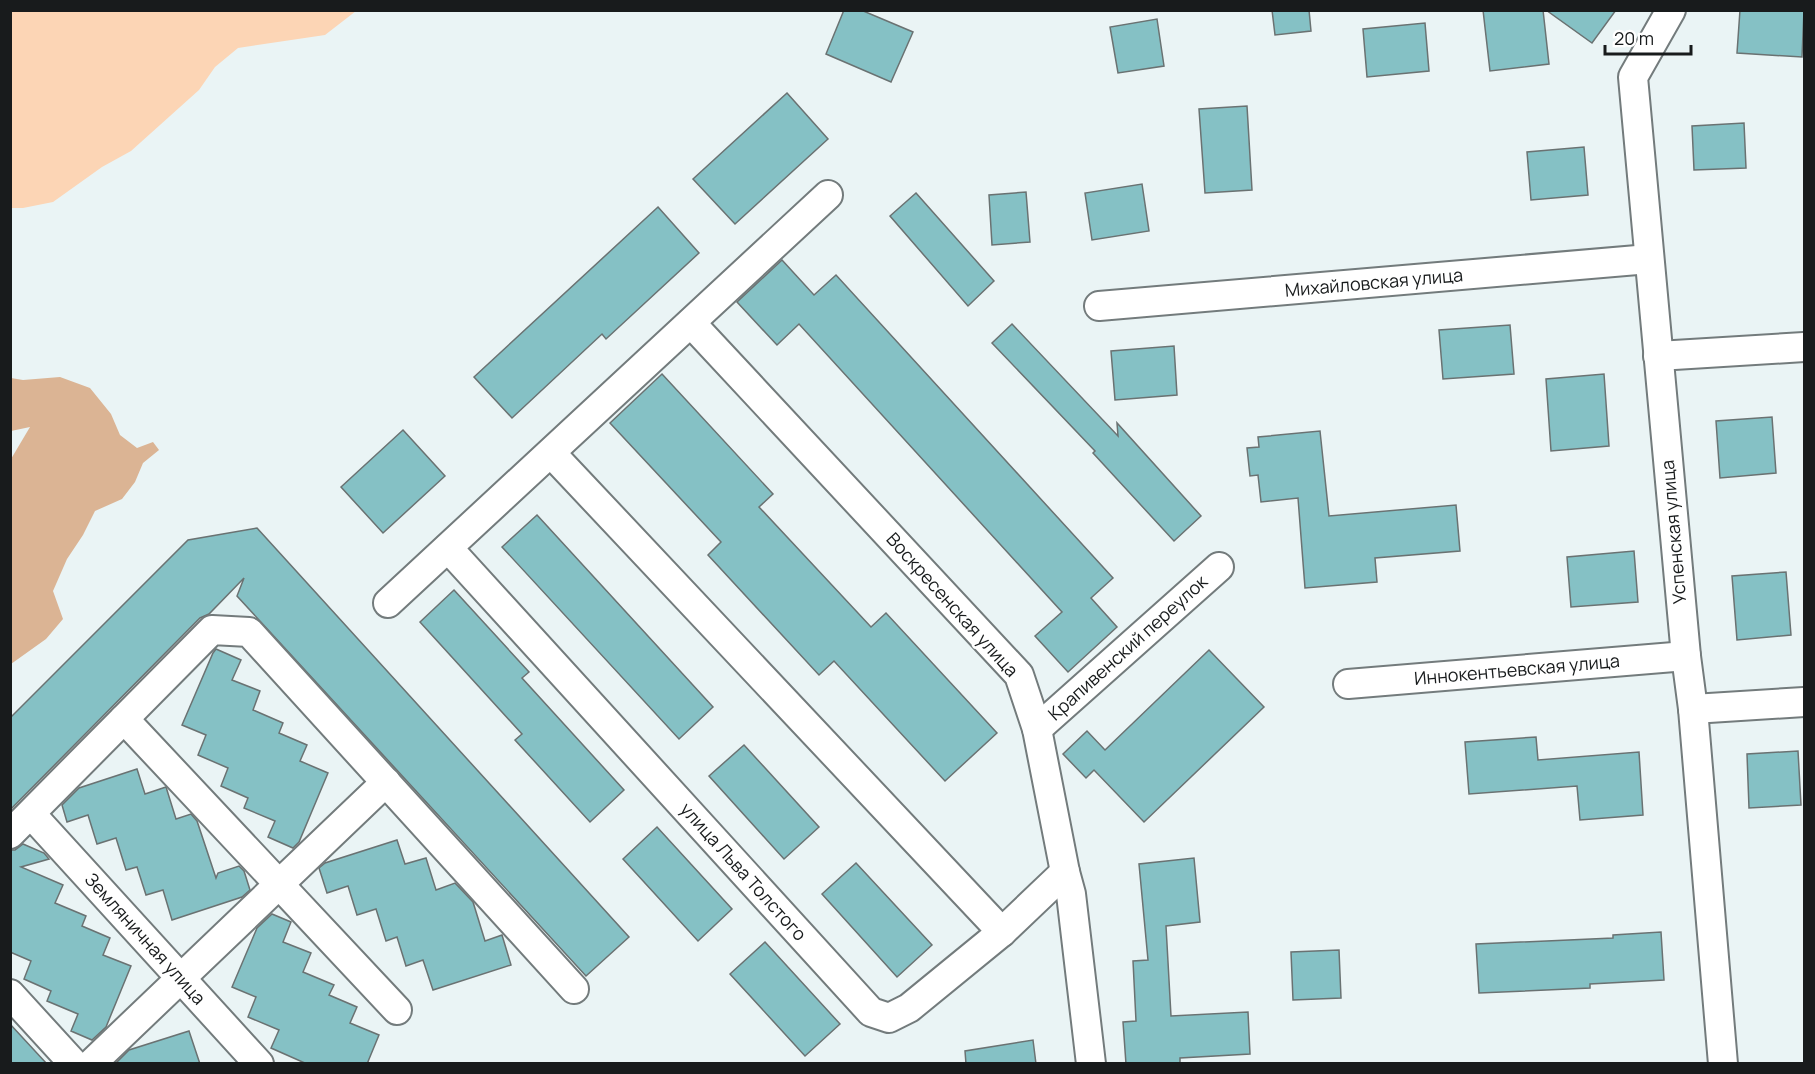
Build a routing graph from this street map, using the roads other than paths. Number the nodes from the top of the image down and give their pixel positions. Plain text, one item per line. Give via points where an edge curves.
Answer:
1 (1671, 10) edge
2 (828, 195) dead end
3 (1649, 259) junction
4 (1100, 306) dead end
5 (691, 323) junction
6 (1804, 347) edge
7 (1658, 356) junction
8 (551, 453) junction
9 (448, 548) junction
10 (1219, 567) dead end
11 (388, 603) dead end
12 (1686, 656) junction
13 (1348, 684) dead end
14 (1804, 702) edge
15 (1693, 709) junction
16 (124, 719) junction
17 (1037, 729) junction
18 (386, 782) junction
19 (30, 814) junction
20 (10, 834) edge
21 (1065, 872) junction
22 (279, 884) junction
23 (1002, 932) junction
24 (181, 978) junction
25 (573, 989) dead end
26 (10, 994) edge
27 (397, 1010) dead end
28 (74, 1064) edge
29 (91, 1064) edge
30 (259, 1064) edge
31 (1090, 1064) edge
32 (1724, 1064) edge

1 - 3 street, Успенская улица via 1633,77
2 - 5 street
3 - 4 street, Михайловская улица
3 - 7 street, Успенская улица
5 - 8 street
5 - 17 street, Воскресенская улица via 1019,675
6 - 7 street
7 - 12 street, Успенская улица
8 - 9 street
8 - 23 street
9 - 11 street
9 - 23 street, улица Льва Толстого via 871,1012 890,1018 909,1008
10 - 17 street, Крапивенский переулок
12 - 13 street, Иннокентьевская улица
12 - 15 street, Успенская улица
14 - 15 street
15 - 32 street, Успенская улица
16 - 18 street via 212,630 249,632
16 - 19 street
16 - 22 street
17 - 21 street, Воскресенская улица
18 - 22 street
18 - 25 street
19 - 20 street
19 - 24 street, Земляничная улица
21 - 23 street, улица Льва Толстого
21 - 31 street, Воскресенская улица via 1071,894
22 - 24 street
22 - 27 street
24 - 29 street
24 - 30 street, Земляничная улица
26 - 28 street

